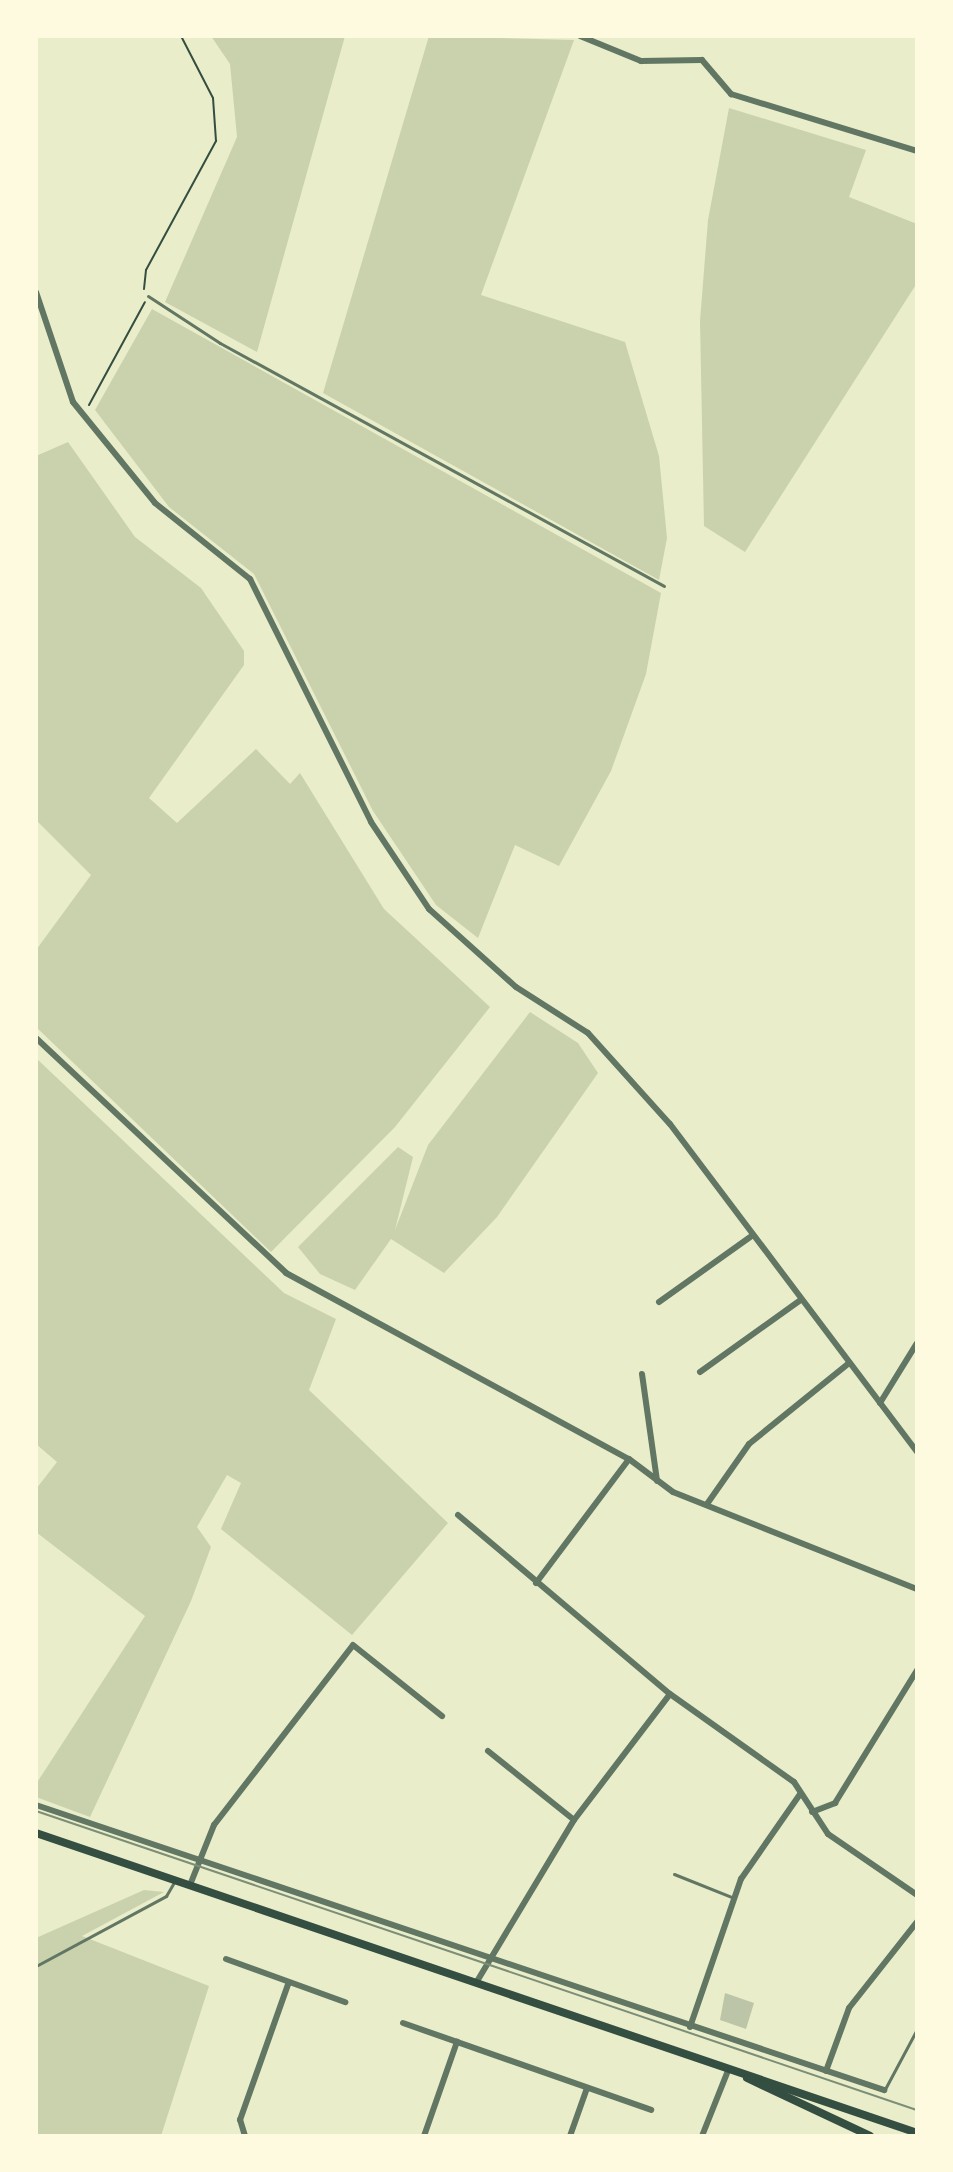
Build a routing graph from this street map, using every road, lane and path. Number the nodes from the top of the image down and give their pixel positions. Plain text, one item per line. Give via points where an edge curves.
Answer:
1 (181, 36) edge
2 (580, 36) edge
3 (917, 151) edge
4 (36, 292) edge
5 (148, 296) junction
6 (83, 412) junction
7 (664, 586) dead end
8 (36, 1038) edge
9 (750, 1237) junction
10 (799, 1301) junction
11 (659, 1302) dead end
12 (917, 1343) edge
13 (849, 1363) junction
14 (700, 1372) dead end
15 (642, 1374) dead end
16 (880, 1403) junction
17 (917, 1452) edge
18 (629, 1459) junction
19 (657, 1481) junction
20 (707, 1504) junction
21 (458, 1515) dead end
22 (536, 1583) junction
23 (917, 1589) edge
24 (917, 1670) edge
25 (670, 1694) junction
26 (442, 1716) dead end
27 (488, 1751) dead end
28 (800, 1794) junction
29 (36, 1805) edge
30 (812, 1812) junction
31 (574, 1820) junction
32 (36, 1833) edge
33 (200, 1860) junction
34 (674, 1874) dead end
35 (175, 1879) junction
36 (190, 1885) junction
37 (917, 1895) edge
38 (734, 1898) junction
39 (917, 1922) edge
40 (486, 1957) junction
41 (226, 1959) dead end
42 (36, 1966) edge
43 (289, 1982) junction
44 (476, 1983) junction
45 (345, 2002) dead end
46 (403, 2023) dead end
47 (690, 2027) junction
48 (917, 2029) edge
49 (457, 2042) junction
50 (729, 2068) junction
51 (826, 2071) junction
52 (587, 2088) junction
53 (884, 2090) joint
54 (651, 2110) dead end
55 (917, 2133) edge
56 (245, 2136) edge
57 (424, 2136) edge
58 (570, 2136) edge
59 (702, 2136) edge
60 (870, 2136) edge

1 - 5 path via 213,98 216,141 146,270
2 - 3 street via 641,61 702,60 731,94
4 - 6 street
5 - 6 path
5 - 7 lane via 220,343
6 - 9 street via 155,503 250,579 371,822 429,909 516,987 588,1033 670,1124
8 - 18 street via 270,1263
9 - 10 street
9 - 11 street
10 - 13 street
10 - 14 street
12 - 16 street
13 - 16 street
13 - 20 street via 749,1444
15 - 19 street
16 - 17 street
18 - 19 street
18 - 22 street
19 - 20 street
20 - 23 street
21 - 22 street
22 - 25 street
24 - 30 street via 835,1803
25 - 28 street via 794,1782
25 - 31 street
26 - 33 street via 353,1645 241,1787
27 - 31 street
28 - 30 street
28 - 38 street
29 - 33 street
30 - 37 street via 828,1834
31 - 40 street
32 - 35 main road
33 - 36 street
33 - 40 street
34 - 38 lane
35 - 36 main road
35 - 42 lane via 166,1896
36 - 44 main road
38 - 47 street
39 - 51 street via 841,2020
40 - 44 street
40 - 47 street
41 - 43 street
43 - 45 street
43 - 56 street via 240,2120
44 - 50 main road
46 - 49 street
47 - 51 street
48 - 53 lane
49 - 52 street
49 - 57 street
50 - 55 main road
50 - 59 street
50 - 60 main road
51 - 53 street
52 - 54 street
52 - 58 street

